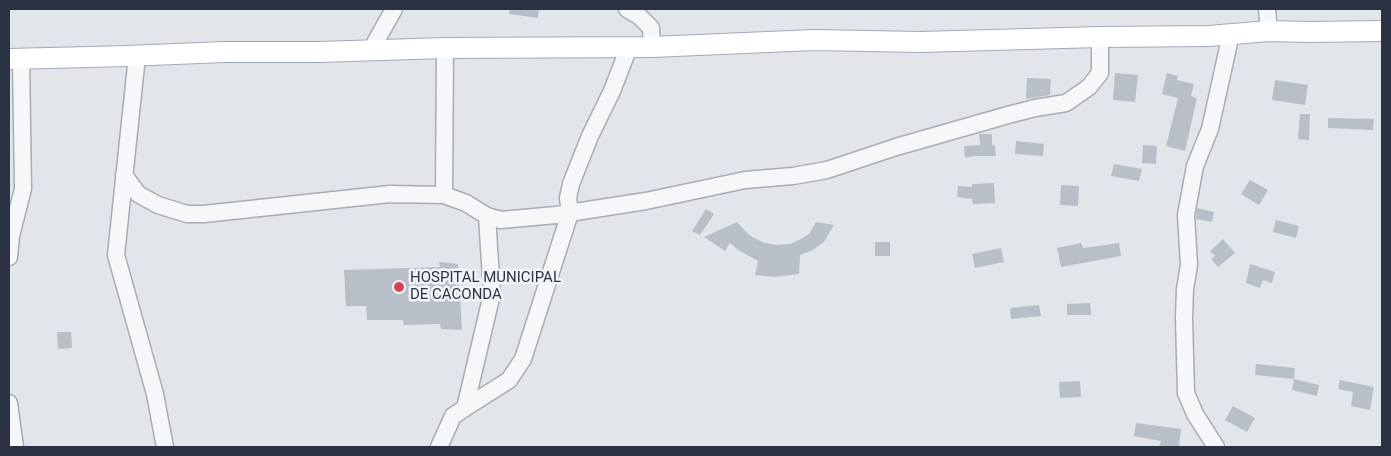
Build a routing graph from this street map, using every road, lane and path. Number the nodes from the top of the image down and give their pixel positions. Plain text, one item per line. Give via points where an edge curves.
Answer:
1 (394, 9) edge
2 (627, 9) edge
3 (1267, 9) edge
4 (1268, 31) junction
5 (1382, 31) edge
6 (1231, 34) junction
7 (1100, 36) junction
8 (652, 46) junction
9 (629, 47) junction
10 (445, 48) junction
11 (371, 50) junction
12 (137, 56) junction
13 (15, 59) edge
14 (124, 175) junction
15 (444, 194) junction
16 (570, 213) junction
17 (487, 216) junction
18 (9, 257) edge
19 (9, 403) edge
20 (466, 408) junction
21 (15, 447) edge
22 (165, 447) edge
23 (439, 447) edge
24 (1216, 447) edge

1 - 11 street
2 - 8 street via 651,28
3 - 4 street
4 - 5 main road
4 - 6 main road
6 - 7 main road
6 - 24 street via 1210,129 1195,166 1186,215 1190,265 1184,318 1186,393
7 - 8 main road via 920,42 758,41
7 - 16 street via 1100,73 1089,88 1066,103 1008,115 827,170 746,180
8 - 9 main road
9 - 10 main road
9 - 16 street via 577,167 568,198
10 - 11 main road
10 - 15 street
11 - 12 main road
12 - 13 main road
12 - 14 street
13 - 18 street via 23,189
14 - 15 street via 138,194 158,205 187,214 390,194
14 - 22 street via 116,255
15 - 17 street
16 - 17 street via 501,220
16 - 20 street via 523,359 509,380
17 - 20 street via 492,294
19 - 21 street
20 - 23 street via 453,416

